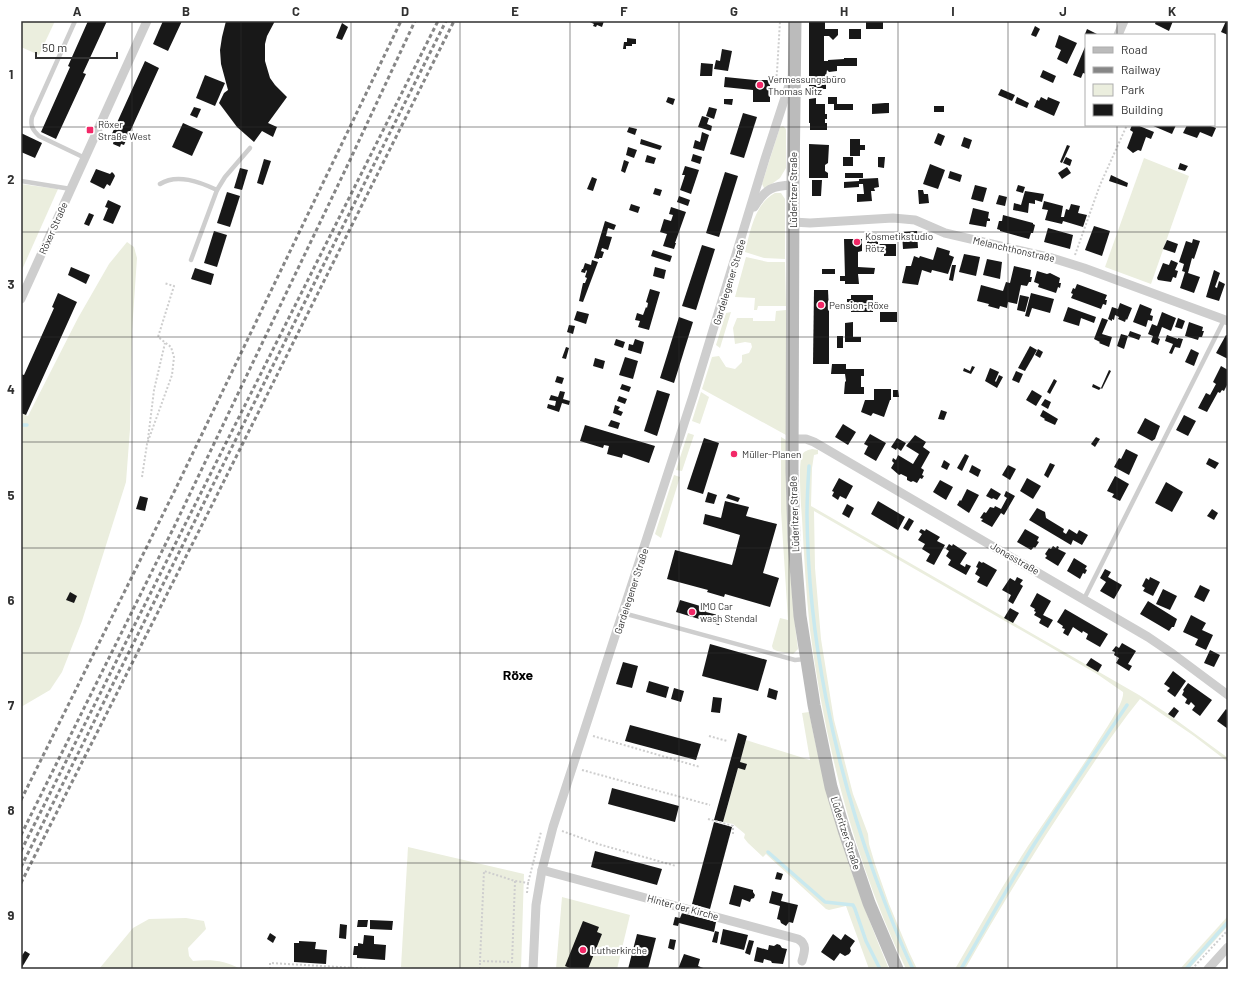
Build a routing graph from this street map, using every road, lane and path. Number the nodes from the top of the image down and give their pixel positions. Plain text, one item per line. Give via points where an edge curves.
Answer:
1 (75, 21) edge
2 (147, 21) edge
3 (795, 21) edge
4 (1124, 21) edge
5 (1118, 34) edge
6 (794, 70) junction
7 (1127, 126) edge
8 (250, 148) dead end
9 (85, 158) junction
10 (21, 181) edge
11 (160, 184) dead end
12 (793, 185) junction
13 (71, 189) junction
14 (217, 190) junction
15 (749, 216) junction
16 (793, 222) junction
17 (192, 260) dead end
18 (1072, 264) junction
19 (164, 283) dead end
20 (21, 299) edge
21 (1226, 320) edge
22 (165, 342) junction
23 (793, 439) junction
24 (147, 444) junction
25 (142, 477) dead end
26 (1084, 599) junction
27 (623, 613) junction
28 (806, 659) junction
29 (1228, 695) edge
30 (584, 734) junction
31 (709, 736) dead end
32 (727, 741) dead end
33 (700, 767) dead end
34 (573, 768) junction
35 (710, 805) dead end
36 (708, 819) dead end
37 (553, 827) junction
38 (733, 835) dead end
39 (676, 866) dead end
40 (542, 870) junction
41 (515, 881) junction
42 (540, 884) junction
43 (1228, 930) edge
44 (1228, 947) edge
45 (480, 961) junction
46 (802, 961) dead end
47 (270, 969) edge
48 (373, 969) edge
49 (480, 969) edge
50 (533, 969) edge
51 (897, 969) edge
52 (1192, 969) edge
53 (1208, 969) edge

1 - 9 lane via 31,124 39,136
2 - 9 street, Röxer Straße
3 - 6 main road, Lüderitzer Straße
4 - 5 street
6 - 12 main road, Lüderitzer Straße
6 - 15 street, Gardelegener Straße
7 - 18 path via 1100,185
8 - 14 lane
9 - 13 street, Röxer Straße
10 - 13 lane
11 - 14 lane via 178,179
12 - 15 street, Gardelegener Straße via 772,188 762,196
12 - 16 main road, Lüderitzer Straße
13 - 20 street, Röxer Straße
14 - 17 lane
15 - 27 street, Gardelegener Straße
16 - 18 street, Melanchthonstraße via 905,218 945,233
16 - 23 main road, Lüderitzer Straße
18 - 21 street, Melanchthonstraße
19 - 22 path via 174,286 158,337
21 - 26 lane
22 - 24 path via 154,390
22 - 24 path via 171,347 174,357 172,375
23 - 26 street, Jonasstraße via 814,442
23 - 28 main road, Lüderitzer Straße via 794,540
24 - 25 path
26 - 29 street, Jonasstraße via 1161,645
27 - 28 lane via 795,660
27 - 30 street, Gardelegener Straße
28 - 51 main road, Lüderitzer Straße via 831,787 869,903
30 - 33 path
30 - 34 street, Gardelegener Straße
31 - 32 path
34 - 35 path
34 - 37 street, Gardelegener Straße
36 - 38 path via 733,826
37 - 39 path via 598,844
37 - 40 street, Gardelegener Straße
40 - 42 street, Gardelegener Straße
40 - 46 street, Hinter der Kirche via 798,939 805,947
41 - 42 path
41 - 45 path via 512,962
41 - 45 path via 484,871
42 - 50 street, Gardelegener Straße via 536,905
43 - 52 path
44 - 53 street
45 - 49 path
47 - 48 path via 270,962

